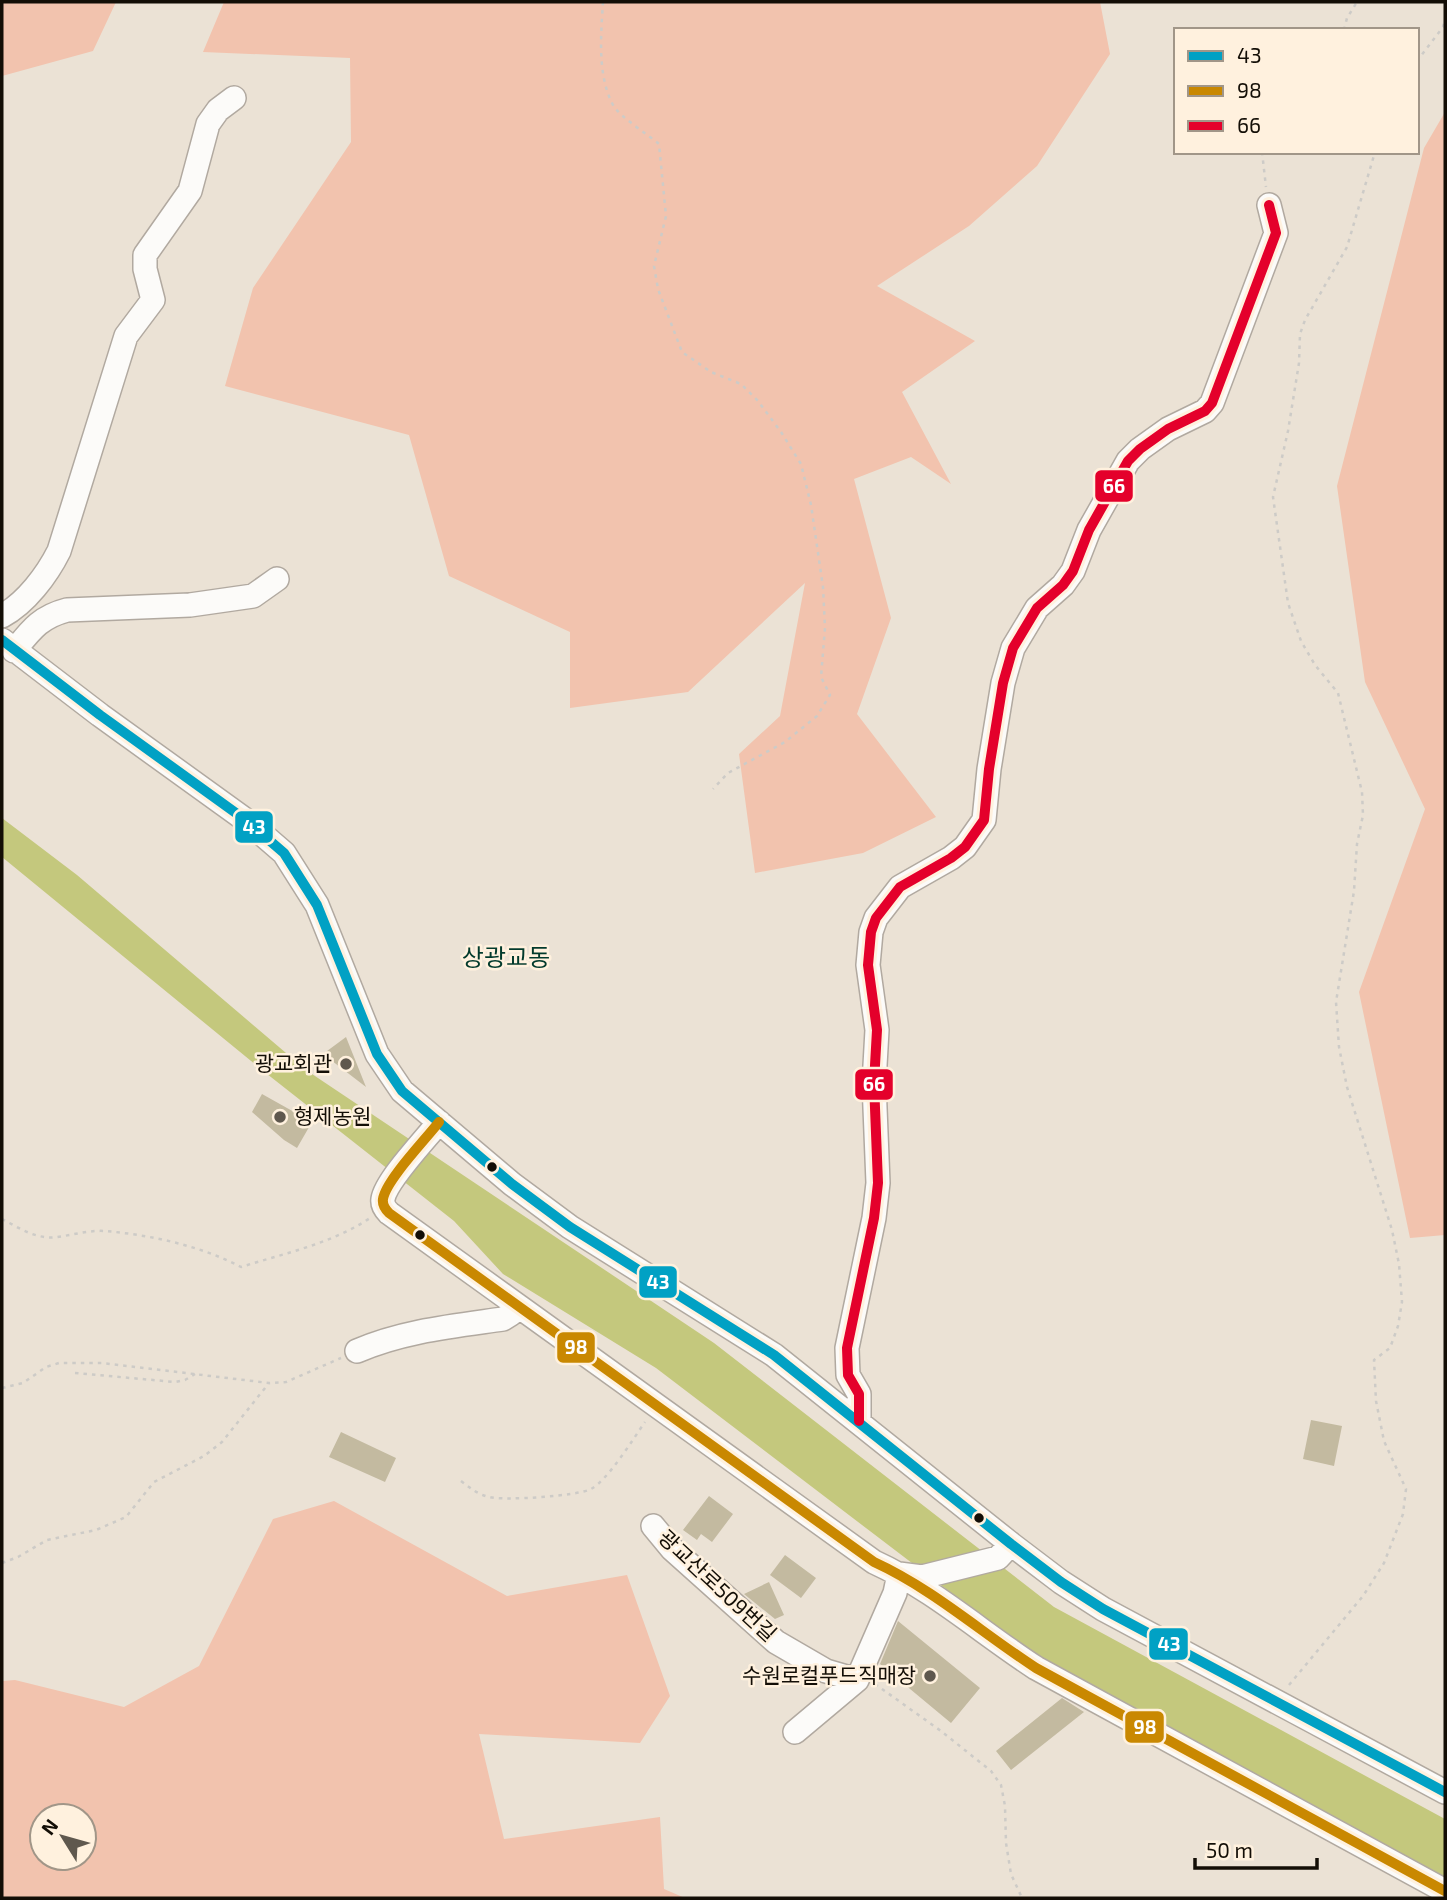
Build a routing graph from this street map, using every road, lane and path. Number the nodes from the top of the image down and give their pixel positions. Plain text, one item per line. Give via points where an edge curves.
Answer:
1 (603, 2) edge
2 (1357, 2) edge
3 (1445, 19) edge
4 (1344, 28) edge
5 (1419, 58) edge
6 (234, 98) dead end
7 (1262, 154) edge
8 (1374, 154) edge
9 (1269, 205) joint
10 (277, 579) dead end
11 (2, 616) edge
12 (8, 645) edge
13 (713, 789) dead end
14 (439, 1122) junction
15 (385, 1197) junction
16 (2, 1219) edge
17 (517, 1305) junction
18 (357, 1351) joint
19 (75, 1373) dead end
20 (195, 1374) junction
21 (269, 1383) junction
22 (2, 1388) edge
23 (655, 1404) junction
24 (859, 1421) junction
25 (461, 1481) dead end
26 (653, 1526) dead end
27 (1004, 1551) junction
28 (2, 1563) edge
29 (911, 1575) junction
30 (858, 1679) junction
31 (1277, 1702) junction
32 (794, 1732) dead end
33 (1445, 1792) edge
34 (1445, 1891) edge
35 (1022, 1898) edge

1 - 13 path via 604,77 614,106 659,144 666,216 654,266 682,352 711,372 741,384 781,432 801,464 818,548 825,628 821,677 830,695 817,716 785,742 728,773
2 - 4 path
3 - 5 path
6 - 11 street via 208,124 190,191 145,255 153,300 127,336 58,551 32,589
7 - 9 path
8 - 31 path via 1347,247 1300,334 1288,431 1273,497 1288,603 1301,641 1338,693 1362,792 1363,815 1336,1013 1347,1087 1399,1264 1402,1302 1398,1326 1390,1348 1374,1360 1384,1441 1406,1489 1403,1514 1384,1563 1351,1613
9 - 24 street via 1276,233 1212,403 1167,429 1128,461 1089,530 1073,571 1037,608 1013,648 1001,694 984,820 976,835 958,852 900,887 871,932 868,965 877,1030 878,1183 847,1348 848,1375 859,1394
10 - 12 street via 253,596 190,605 67,610 50,615
12 - 14 street via 284,853 317,905 377,1054 401,1090
14 - 15 street
14 - 24 street via 570,1227 774,1355
15 - 16 path via 344,1234 241,1267 133,1234 92,1231 45,1237
15 - 17 street via 389,1213
17 - 18 street via 503,1319 378,1342
17 - 23 street
18 - 21 path via 286,1381
19 - 20 path via 175,1382
20 - 21 path
20 - 22 path via 59,1363 17,1386
21 - 28 path via 222,1442 154,1482 121,1520 47,1540
23 - 25 path via 622,1454 589,1490 492,1498
23 - 29 street via 874,1562
24 - 27 street
26 - 30 street, 광교산로509번길 via 776,1642 826,1671
27 - 29 street
27 - 31 street
29 - 30 street via 895,1593
29 - 34 street via 1036,1668
30 - 32 street
30 - 35 path via 875,1684 941,1731 1001,1784 1011,1874
31 - 33 street

